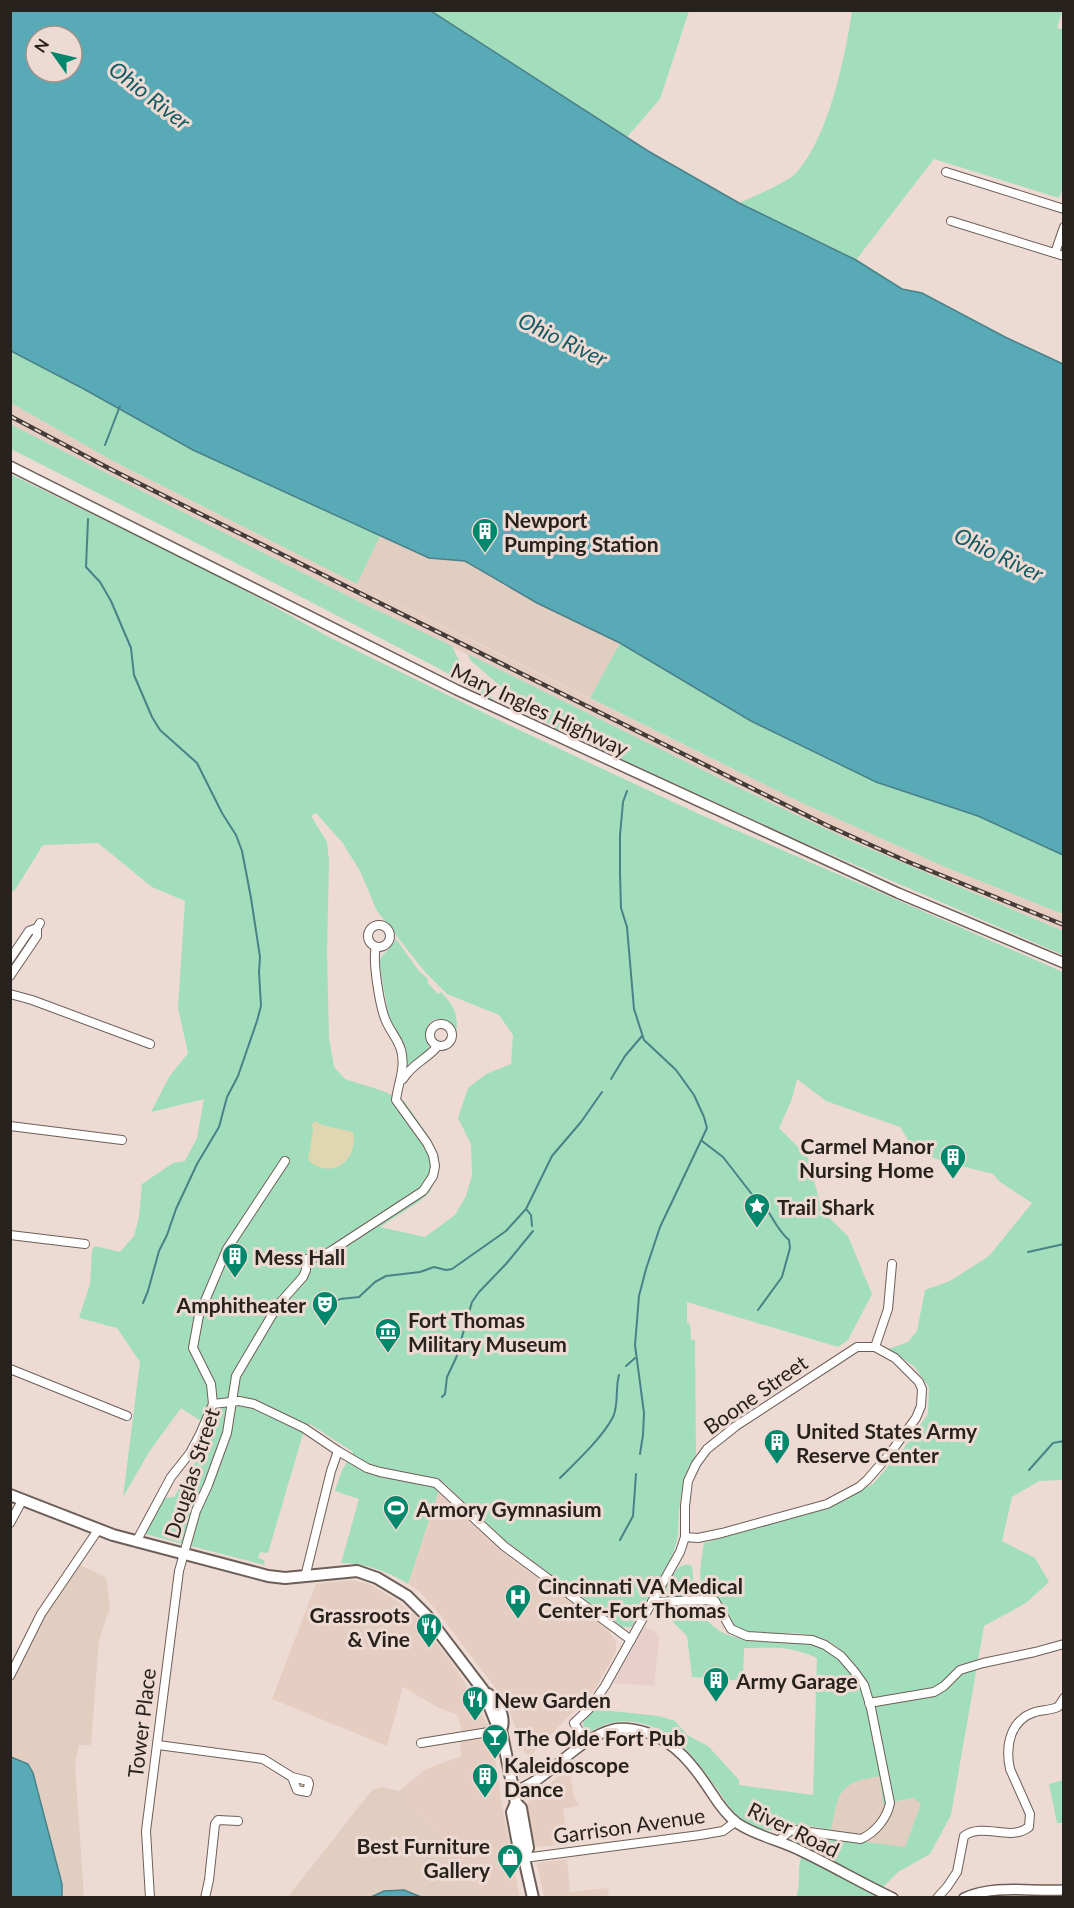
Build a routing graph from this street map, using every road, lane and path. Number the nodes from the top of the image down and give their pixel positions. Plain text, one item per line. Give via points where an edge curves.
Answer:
1 (946, 172) dead end
2 (1064, 209) edge
3 (951, 220) dead end
4 (1064, 227) edge
5 (1059, 254) edge
6 (10, 466) edge
7 (376, 947) dead end
8 (10, 959) edge
9 (1064, 963) edge
10 (10, 976) edge
11 (10, 994) edge
12 (150, 1044) dead end
13 (435, 1045) dead end
14 (402, 1081) junction
15 (10, 1126) edge
16 (122, 1140) dead end
17 (285, 1161) dead end
18 (10, 1235) edge
19 (85, 1244) dead end
20 (892, 1264) dead end
21 (875, 1347) junction
22 (10, 1369) edge
23 (232, 1403) junction
24 (213, 1404) junction
25 (127, 1416) dead end
26 (338, 1451) junction
27 (10, 1495) edge
28 (23, 1499) junction
29 (10, 1524) edge
30 (98, 1530) junction
31 (685, 1537) junction
32 (136, 1542) junction
33 (184, 1553) junction
34 (305, 1577) junction
35 (652, 1602) junction
36 (631, 1640) junction
37 (1064, 1644) edge
38 (10, 1676) edge
39 (1064, 1698) edge
40 (869, 1703) junction
41 (501, 1730) junction
42 (586, 1742) junction
43 (421, 1743) dead end
44 (158, 1745) junction
45 (292, 1777) dead end
46 (515, 1797) junction
47 (238, 1821) dead end
48 (735, 1822) junction
49 (778, 1841) junction
50 (524, 1858) junction
51 (1064, 1890) edge
52 (876, 1894) edge
53 (150, 1898) edge
54 (205, 1898) edge
55 (533, 1898) edge
56 (892, 1898) edge
57 (937, 1898) edge
58 (964, 1898) edge

1 - 2 street
3 - 5 street
4 - 5 street
6 - 9 street, Mary Ingles Highway via 457,690 859,876
7 - 14 street via 381,1007 402,1051
8 - 10 street via 29,931 38,926 37,936
11 - 12 street
13 - 14 street
14 - 23 street, Douglas Street via 396,1100 427,1143 435,1166 433,1176 409,1202 322,1256 306,1259 303,1277 278,1305 236,1376
15 - 16 street
17 - 24 street via 227,1249 199,1315 193,1348 211,1384
18 - 19 street
20 - 21 street via 888,1309
21 - 31 street, Boone Street via 856,1347 707,1449 688,1481
21 - 31 street via 909,1371 919,1382 922,1398 906,1433 867,1480 827,1504 722,1533
22 - 25 street
23 - 24 street
23 - 26 street via 245,1401 278,1415
23 - 33 street, Douglas Street via 227,1433
24 - 32 street via 190,1453 171,1477
26 - 34 street
26 - 36 street via 376,1472 436,1483 504,1546
27 - 28 main road
28 - 29 street
28 - 30 main road
30 - 32 main road
30 - 38 street via 41,1614
31 - 35 street
32 - 33 main road
33 - 34 main road via 278,1578
33 - 44 street, Tower Place
34 - 41 main road via 357,1571 407,1596 483,1690
35 - 36 street
35 - 40 street via 715,1601 731,1629 747,1636 812,1640 825,1645 854,1671 864,1685
36 - 42 street via 597,1699 574,1723
37 - 40 street via 960,1670 934,1692
39 - 57 street via 1058,1707 1023,1718 1009,1740 1008,1761 1030,1814 1029,1827 1021,1832 969,1832 964,1836 957,1872
40 - 49 street via 890,1803 883,1821 861,1839 795,1830
41 - 43 street
41 - 46 main road
42 - 46 street, River Road
42 - 48 street, River Road via 622,1728 664,1740 691,1763
44 - 45 street via 267,1761
44 - 53 street, Tower Place via 146,1831
46 - 50 main road via 521,1808 528,1848
47 - 54 street via 222,1819 216,1824
48 - 49 street, River Road
48 - 50 street, Garrison Avenue via 723,1831 700,1835
49 - 52 street, River Road
50 - 55 main road
51 - 58 street via 999,1889
52 - 56 street, River Road

